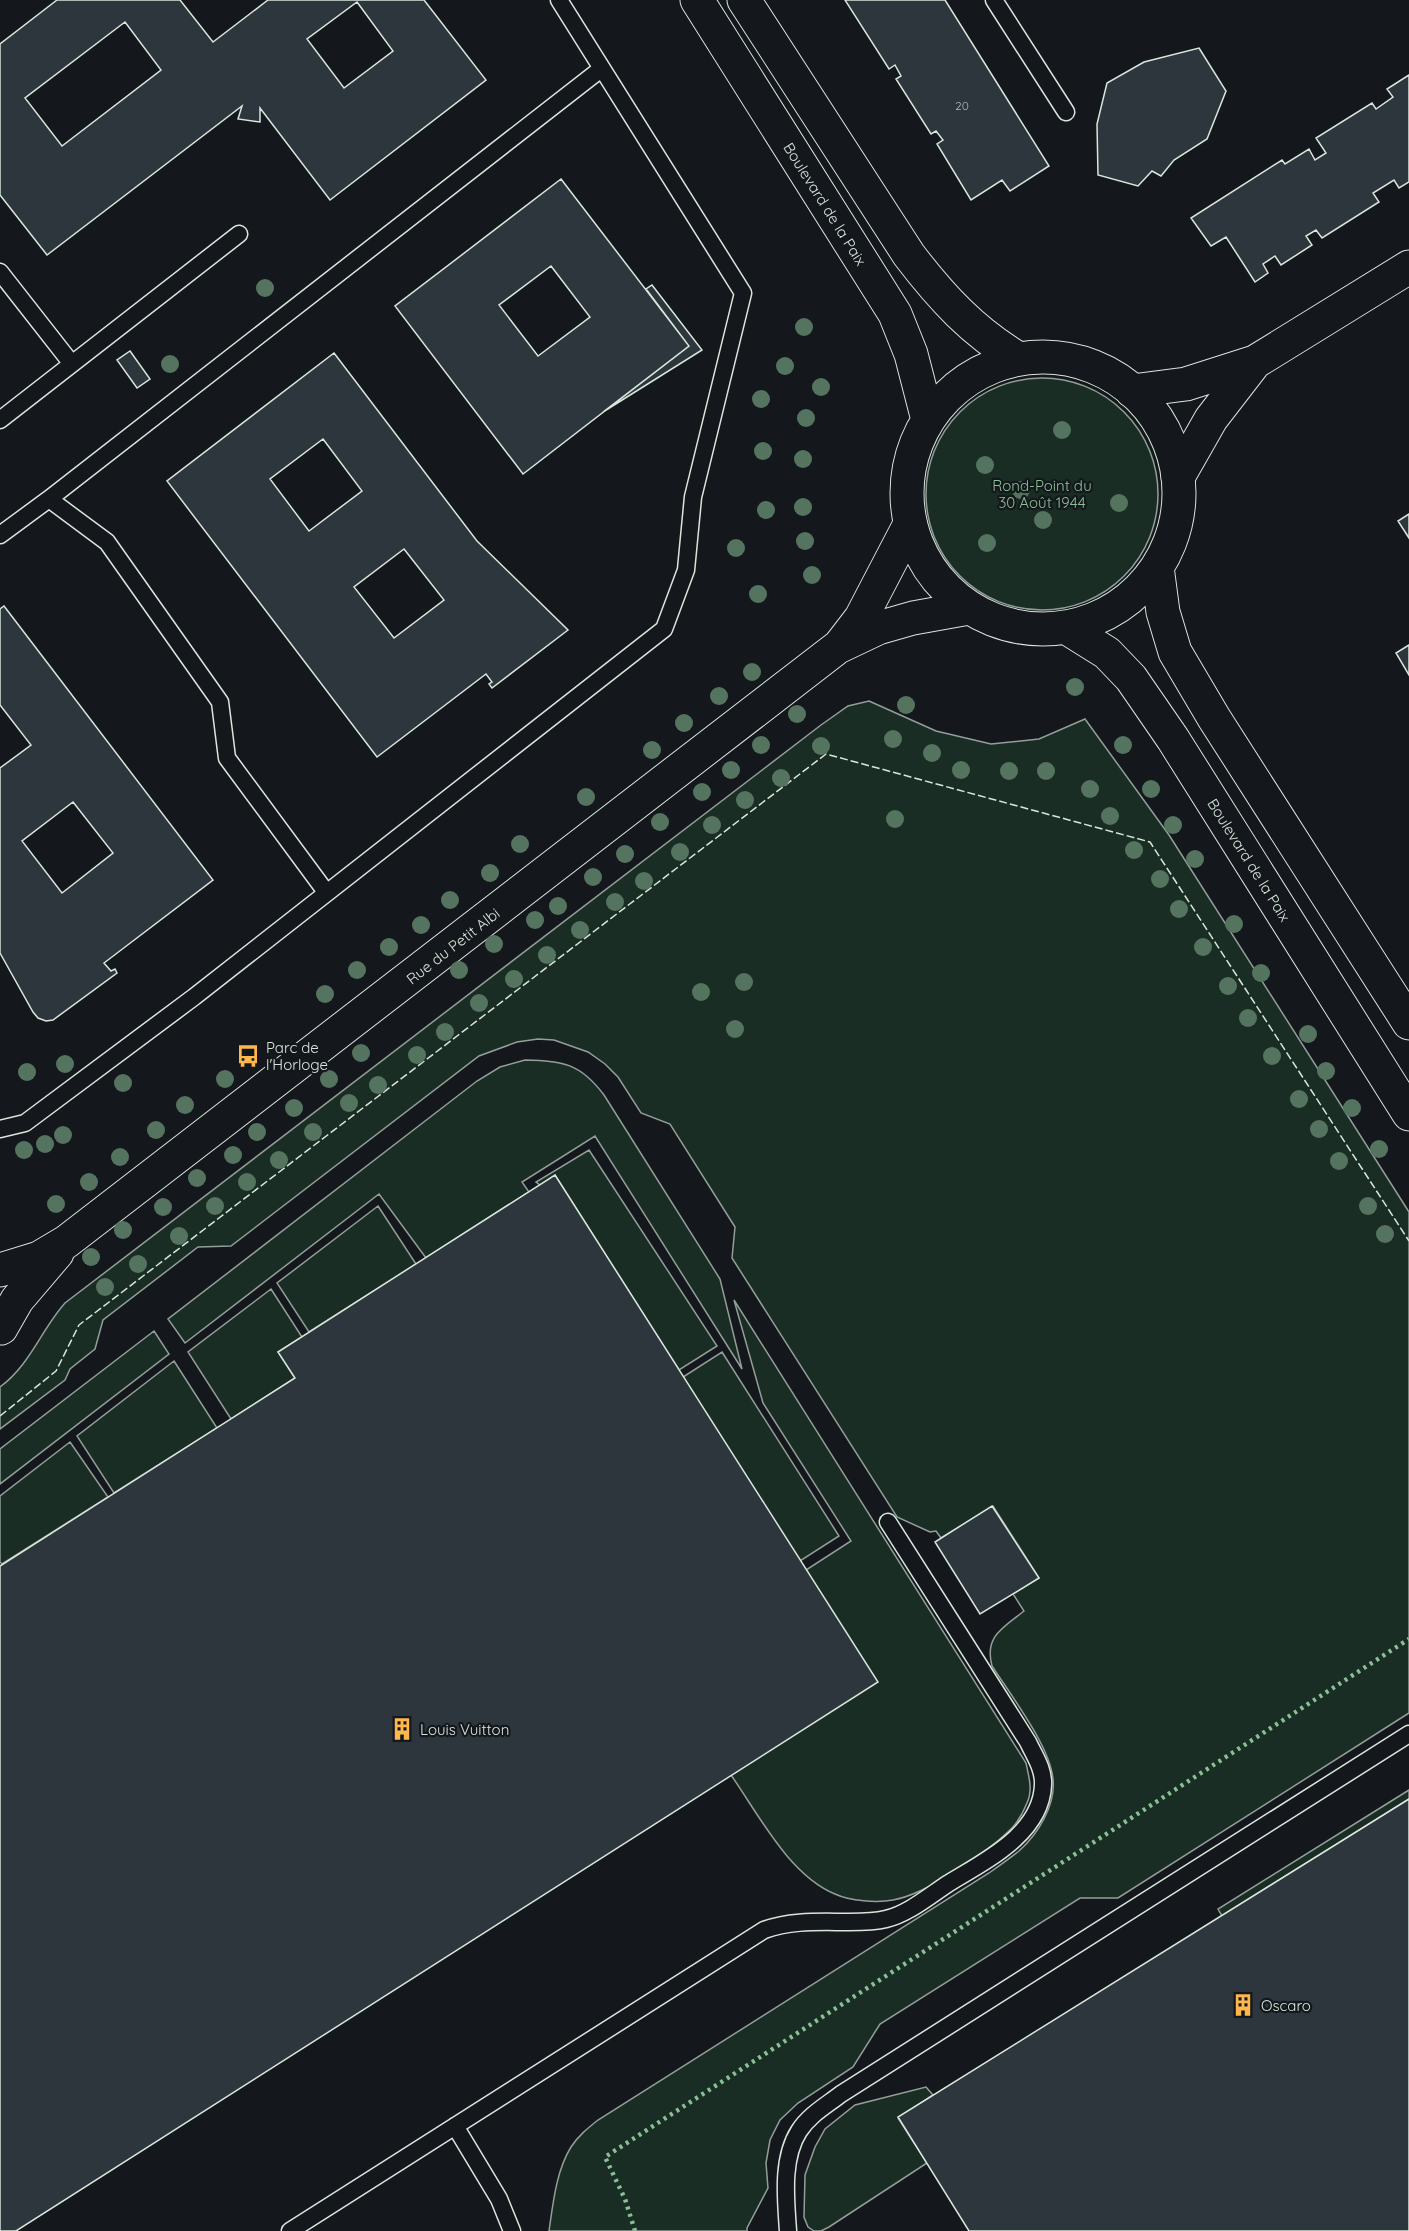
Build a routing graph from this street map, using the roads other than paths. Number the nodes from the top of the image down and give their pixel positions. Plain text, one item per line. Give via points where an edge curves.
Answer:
1 (559, 0) edge
2 (697, 0) edge
3 (744, 0) edge
4 (994, 0) edge
5 (601, 69) junction
6 (1066, 112) dead end
7 (239, 234) dead end
8 (1409, 267) edge
9 (0, 272) edge
10 (1018, 359) junction
11 (1256, 362) junction
12 (72, 364) junction
13 (1132, 391) junction
14 (0, 420) edge
15 (928, 420) junction
16 (1178, 477) junction
17 (48, 499) junction
18 (910, 524) junction
19 (0, 535) edge
20 (1157, 567) junction
21 (969, 608) junction
22 (1067, 628) junction
23 (838, 647) junction
24 (326, 892) junction
25 (1409, 1023) edge
26 (1409, 1114) edge
27 (0, 1129) edge
28 (66, 1242) junction
29 (0, 1270) edge
30 (0, 1303) edge
31 (0, 1329) edge
32 (888, 1522) dead end
33 (1409, 1734) edge
34 (455, 2126) junction
35 (290, 2231) edge
36 (512, 2231) edge
37 (788, 2231) edge

1 - 5 lane
2 - 15 main road, Boulevard de la Paix via 895,314 911,354
3 - 10 main road via 931,284 976,331
4 - 6 lane
5 - 17 lane
5 - 24 lane via 743,293 693,497 686,570 664,629
7 - 12 lane
8 - 11 main road
9 - 12 lane
10 - 13 main road via 1059,358 1079,362
10 - 15 main road via 967,380 945,398
11 - 13 main road via 1186,384
11 - 16 main road via 1211,419
12 - 14 lane
13 - 16 main road via 1163,429
15 - 18 main road via 915,444 908,470
16 - 20 main road via 1173,533
17 - 19 lane
17 - 24 lane via 107,542 220,702 227,758
18 - 21 main road via 931,572
18 - 23 main road, Rue du Petit Albi via 861,618
20 - 22 main road via 1137,592 1112,612
20 - 25 main road via 1174,652
21 - 22 main road via 1016,627
21 - 23 main road, Rue du Petit Albi via 878,628
22 - 26 main road, Boulevard de la Paix via 1107,653 1131,678
23 - 28 main road, Rue du Petit Albi
24 - 27 lane via 25,1123
28 - 29 main road, Rue du Petit Albi via 39,1258
28 - 31 main road, Rue du Petit Albi via 17,1300
30 - 31 main road
32 - 34 lane via 1041,1768 1043,1785 1032,1817 1010,1843 991,1857 898,1915 872,1921 798,1922 764,1930
33 - 37 lane via 822,2109 799,2132 794,2144 786,2190
34 - 35 lane
34 - 36 lane via 499,2199

